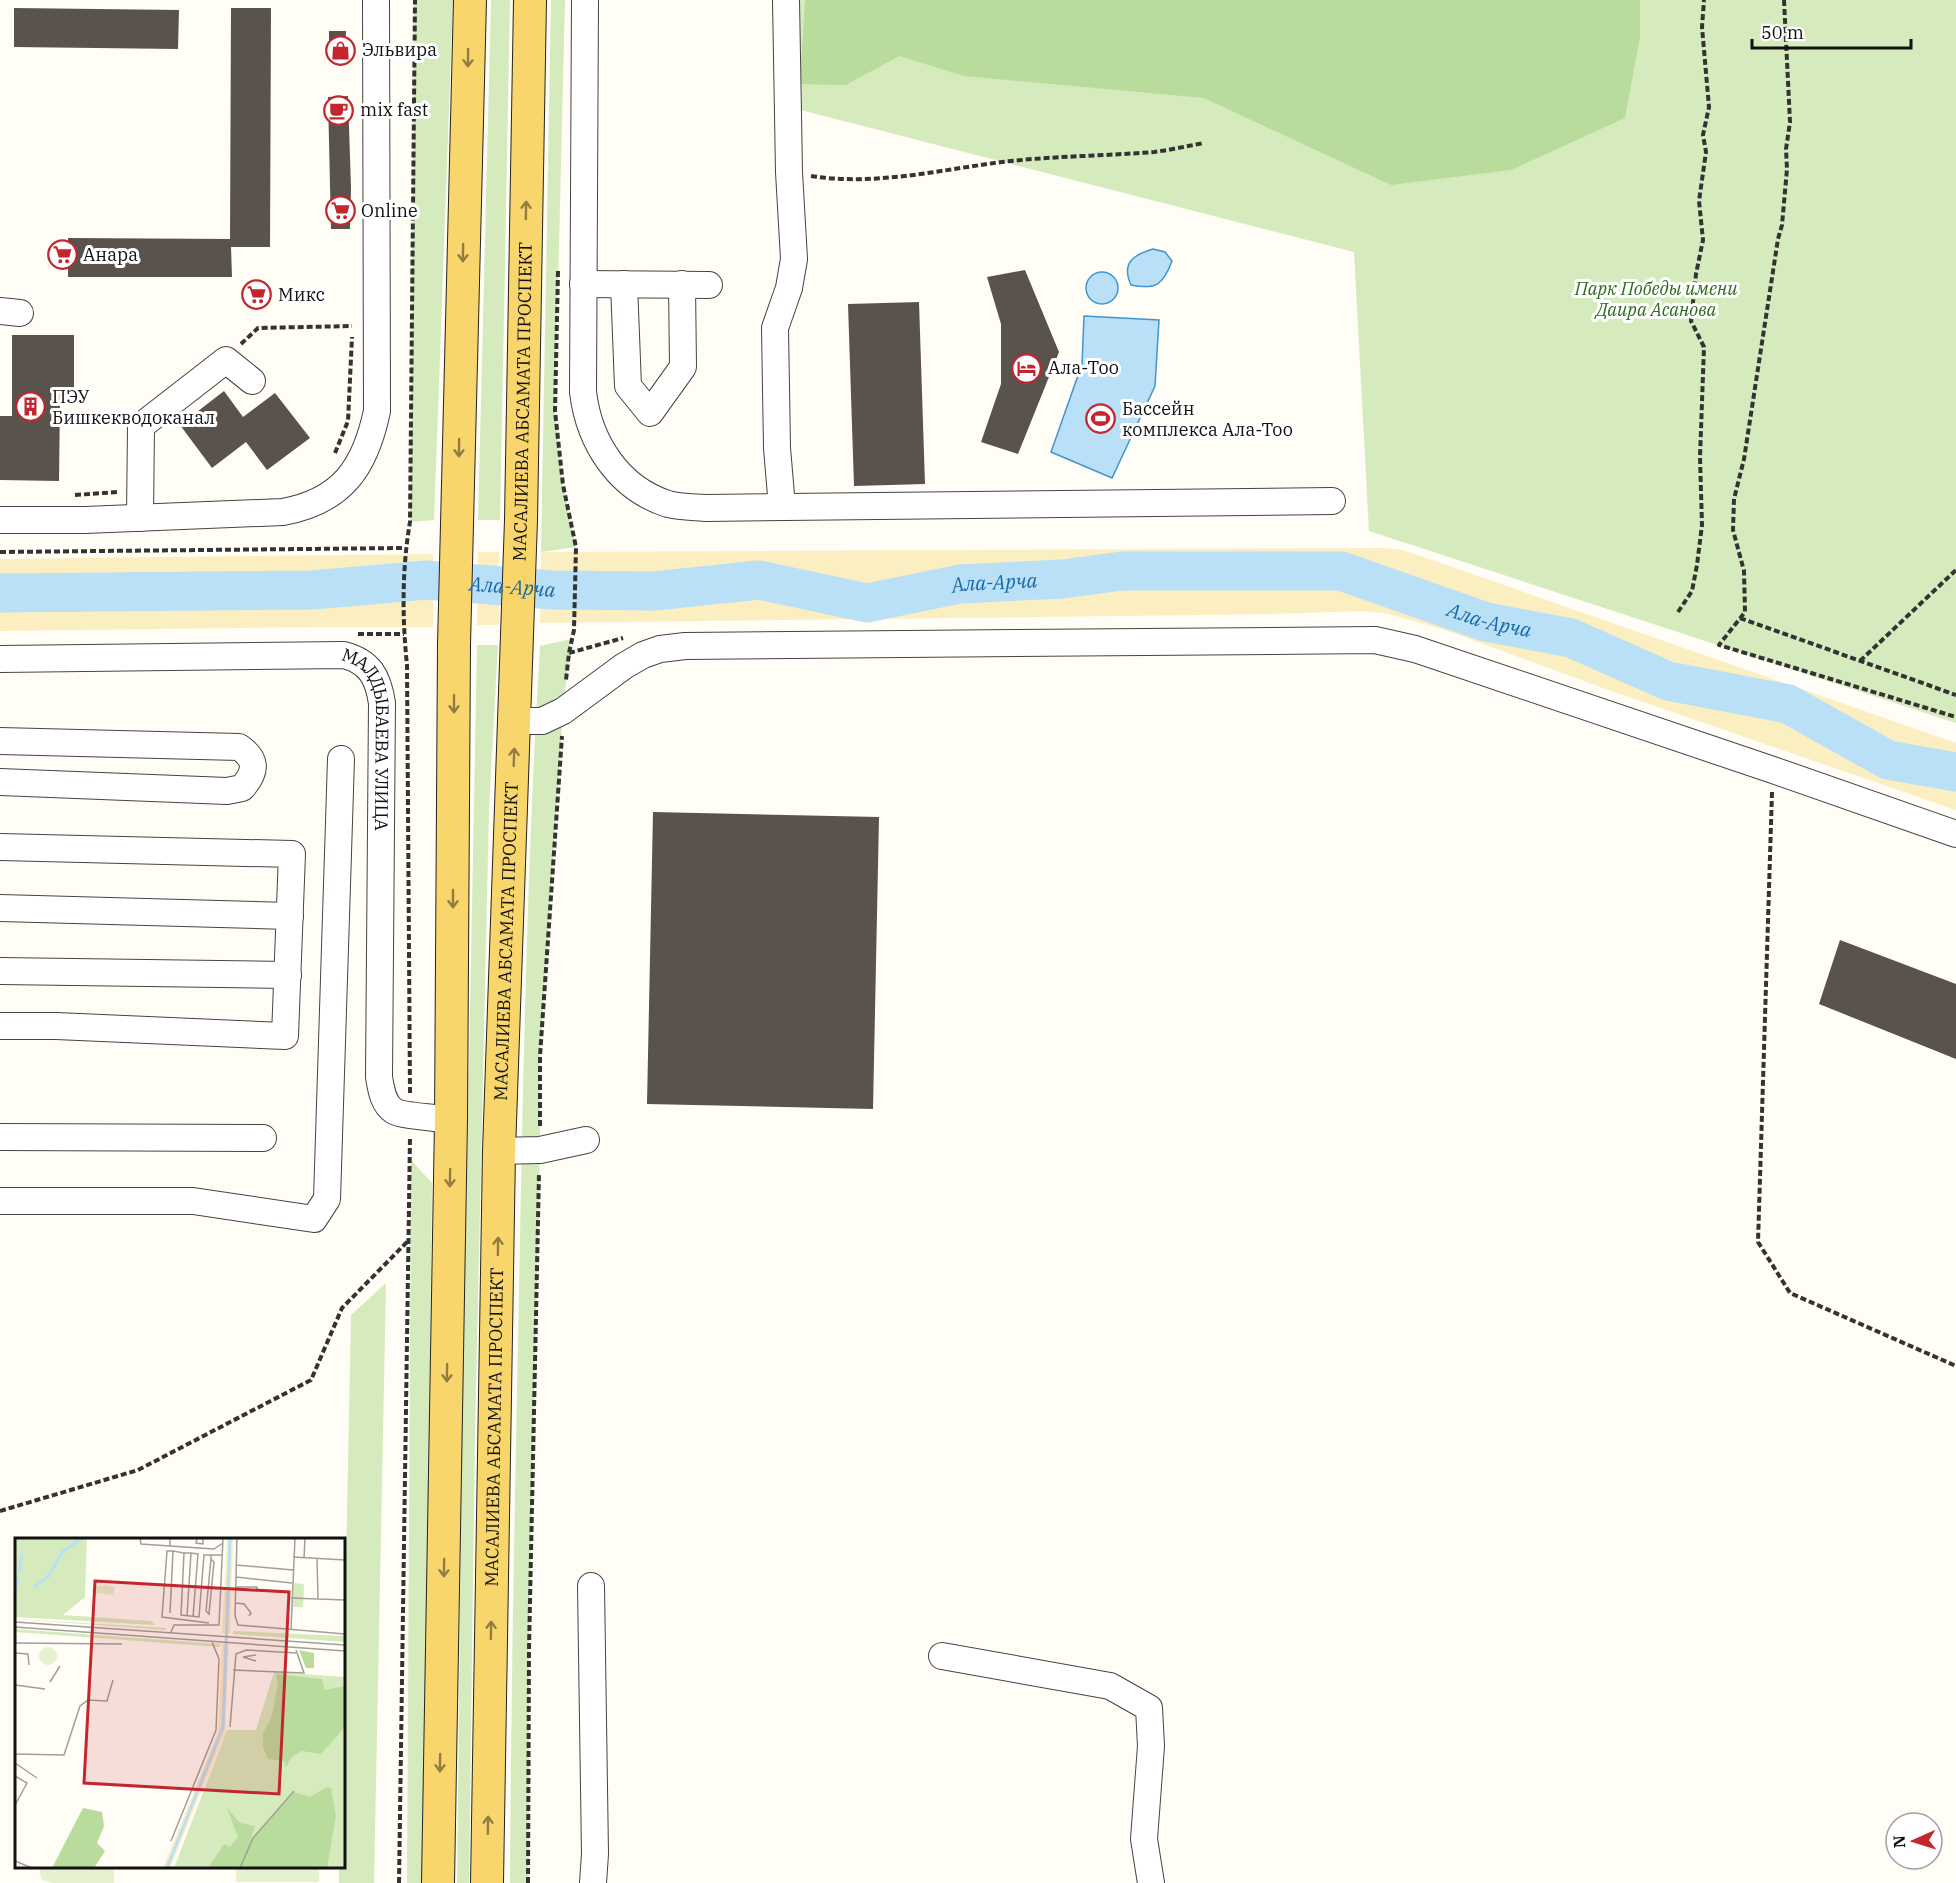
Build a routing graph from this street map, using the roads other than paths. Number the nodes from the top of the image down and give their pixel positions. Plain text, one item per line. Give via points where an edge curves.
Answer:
1 (376, 0) edge
2 (470, 0) edge
3 (530, 0) edge
4 (585, 0) edge
5 (786, 0) edge
6 (583, 284) junction
7 (624, 284) junction
8 (682, 284) junction
9 (709, 285) dead end
10 (252, 381) dead end
11 (1332, 501) dead end
12 (782, 507) junction
13 (140, 518) junction
14 (0, 520) edge
15 (0, 658) edge
16 (515, 721) junction
17 (0, 741) edge
18 (340, 759) dead end
19 (0, 782) edge
20 (1956, 834) edge
21 (0, 847) edge
22 (0, 908) edge
23 (290, 916) junction
24 (0, 971) edge
25 (288, 975) junction
26 (0, 1026) edge
27 (452, 1120) junction
28 (0, 1137) edge
29 (262, 1138) dead end
30 (586, 1140) dead end
31 (499, 1151) junction
32 (0, 1201) edge
33 (591, 1586) dead end
34 (942, 1656) dead end
35 (438, 1883) edge
36 (487, 1883) edge
37 (592, 1883) edge
38 (1150, 1883) edge

1 - 13 street via 379,387 369,445 341,485 313,504 264,514
2 -> 27 main road via 454,645
16 -> 3 main road, МАСАЛИЕВА АБСАМАТА ПРОСПЕКТ
4 - 6 street
5 - 12 street via 794,259 789,288 774,328
6 - 7 street
6 - 12 street via 585,412 615,471 648,495 671,505
7 - 8 street
7 - 8 street via 628,386 650,412 683,367
8 - 9 street
10 - 13 street via 226,360 141,426
11 - 12 street
13 - 14 street
15 - 27 street, МАЛДЫБАЕВА УЛИЦА via 344,655 367,666 380,688 382,703 381,1093 395,1112
16 - 20 street via 542,721 563,711 643,655 685,646 1375,640 1415,649
31 -> 16 main road, МАСАЛИЕВА АБСАМАТА ПРОСПЕКТ
17 - 19 street via 240,747 249,753 254,765 251,778 242,788 226,791
18 - 32 street via 327,1199 314,1220 193,1201
21 - 23 street via 292,854
22 - 23 street
23 - 25 street
24 - 25 street
25 - 26 street via 285,1036
27 -> 35 main road
28 - 29 street
30 - 31 street via 540,1150
36 -> 31 main road, МАСАЛИЕВА АБСАМАТА ПРОСПЕКТ
33 - 37 street via 595,1854
34 - 38 street via 1110,1686 1149,1708 1151,1746 1144,1839

